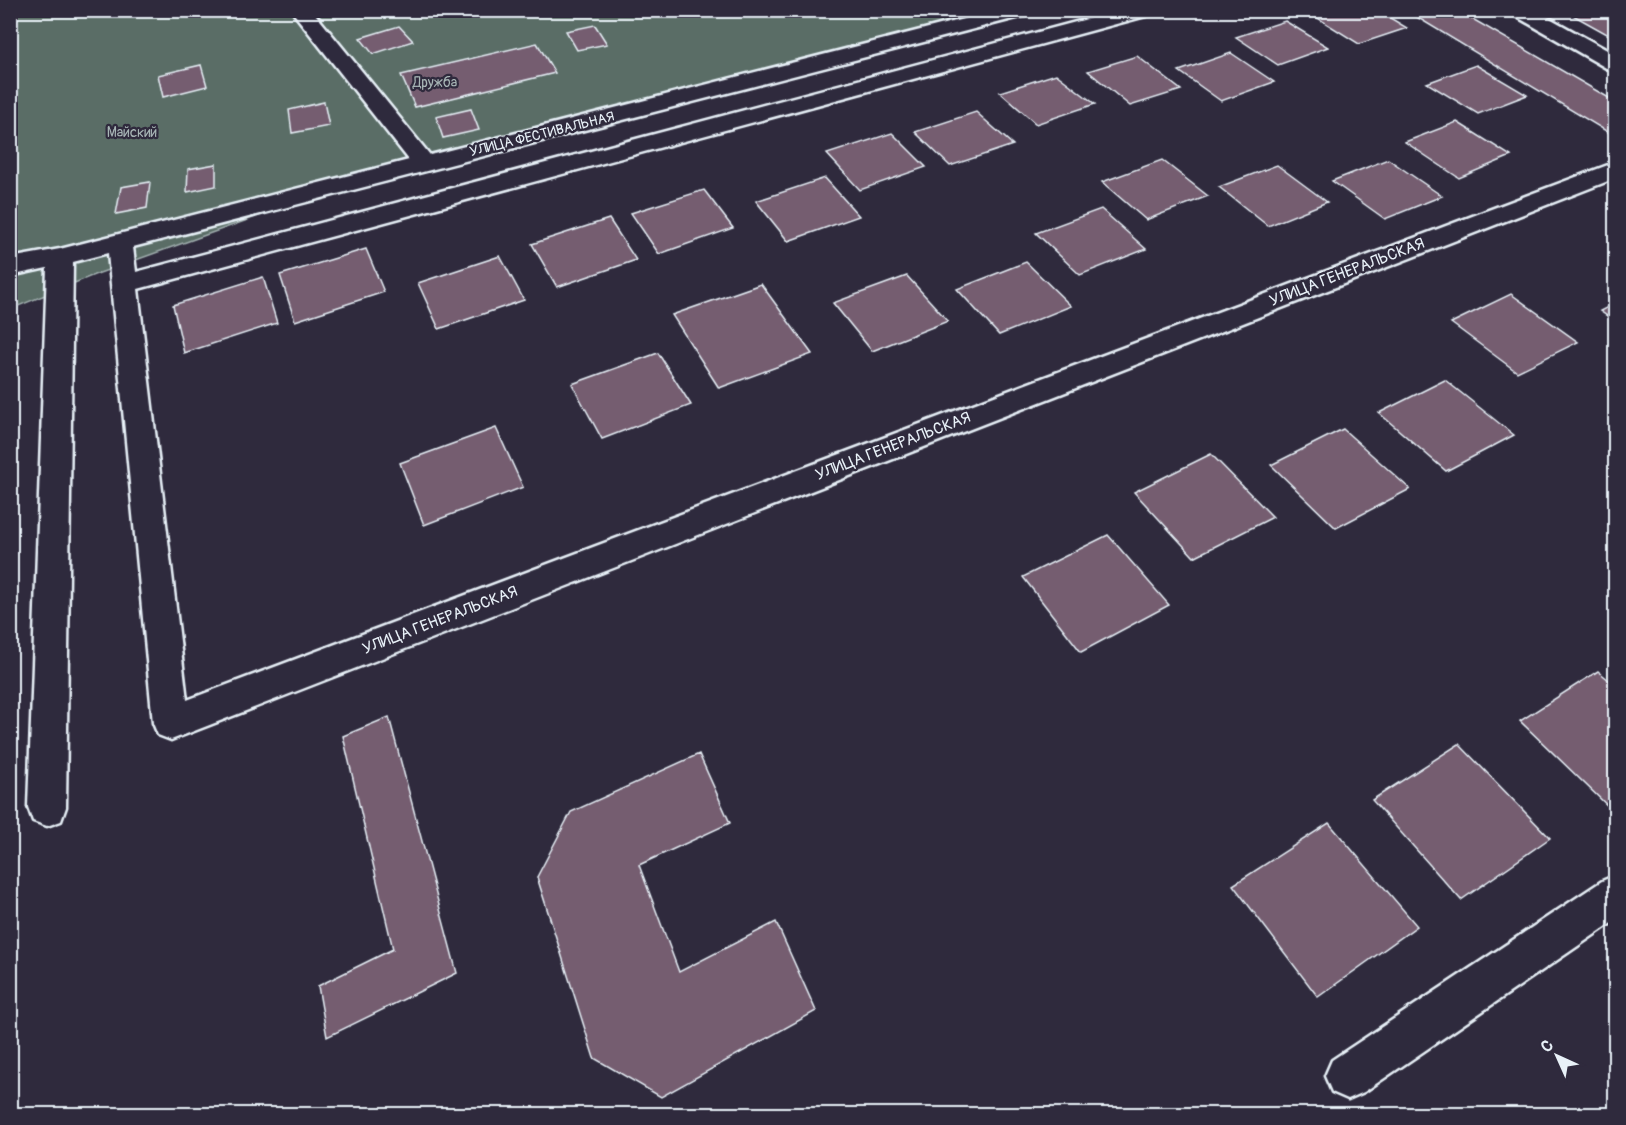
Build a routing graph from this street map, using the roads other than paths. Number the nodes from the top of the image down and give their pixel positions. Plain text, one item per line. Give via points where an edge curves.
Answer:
1 (301, 10) edge
2 (1025, 10) edge
3 (1146, 10) edge
4 (1519, 10) edge
5 (1616, 64) edge
6 (425, 164) junction
7 (1616, 169) edge
8 (120, 242) junction
9 (10, 255) edge
10 (60, 257) junction
11 (10, 267) edge
12 (125, 284) junction
13 (47, 807) dead end
14 (1616, 895) edge
15 (1348, 1076) dead end

1 - 6 street
2 - 6 street, УЛИЦА ФЕСТИВАЛЬНАЯ
3 - 12 street
4 - 5 street
6 - 8 street, УЛИЦА ФЕСТИВАЛЬНАЯ
7 - 12 street, УЛИЦА ГЕНЕРАЛЬСКАЯ via 171,723
8 - 10 street, УЛИЦА ФЕСТИВАЛЬНАЯ
8 - 12 street
9 - 10 street
10 - 11 street
10 - 13 street
14 - 15 street

